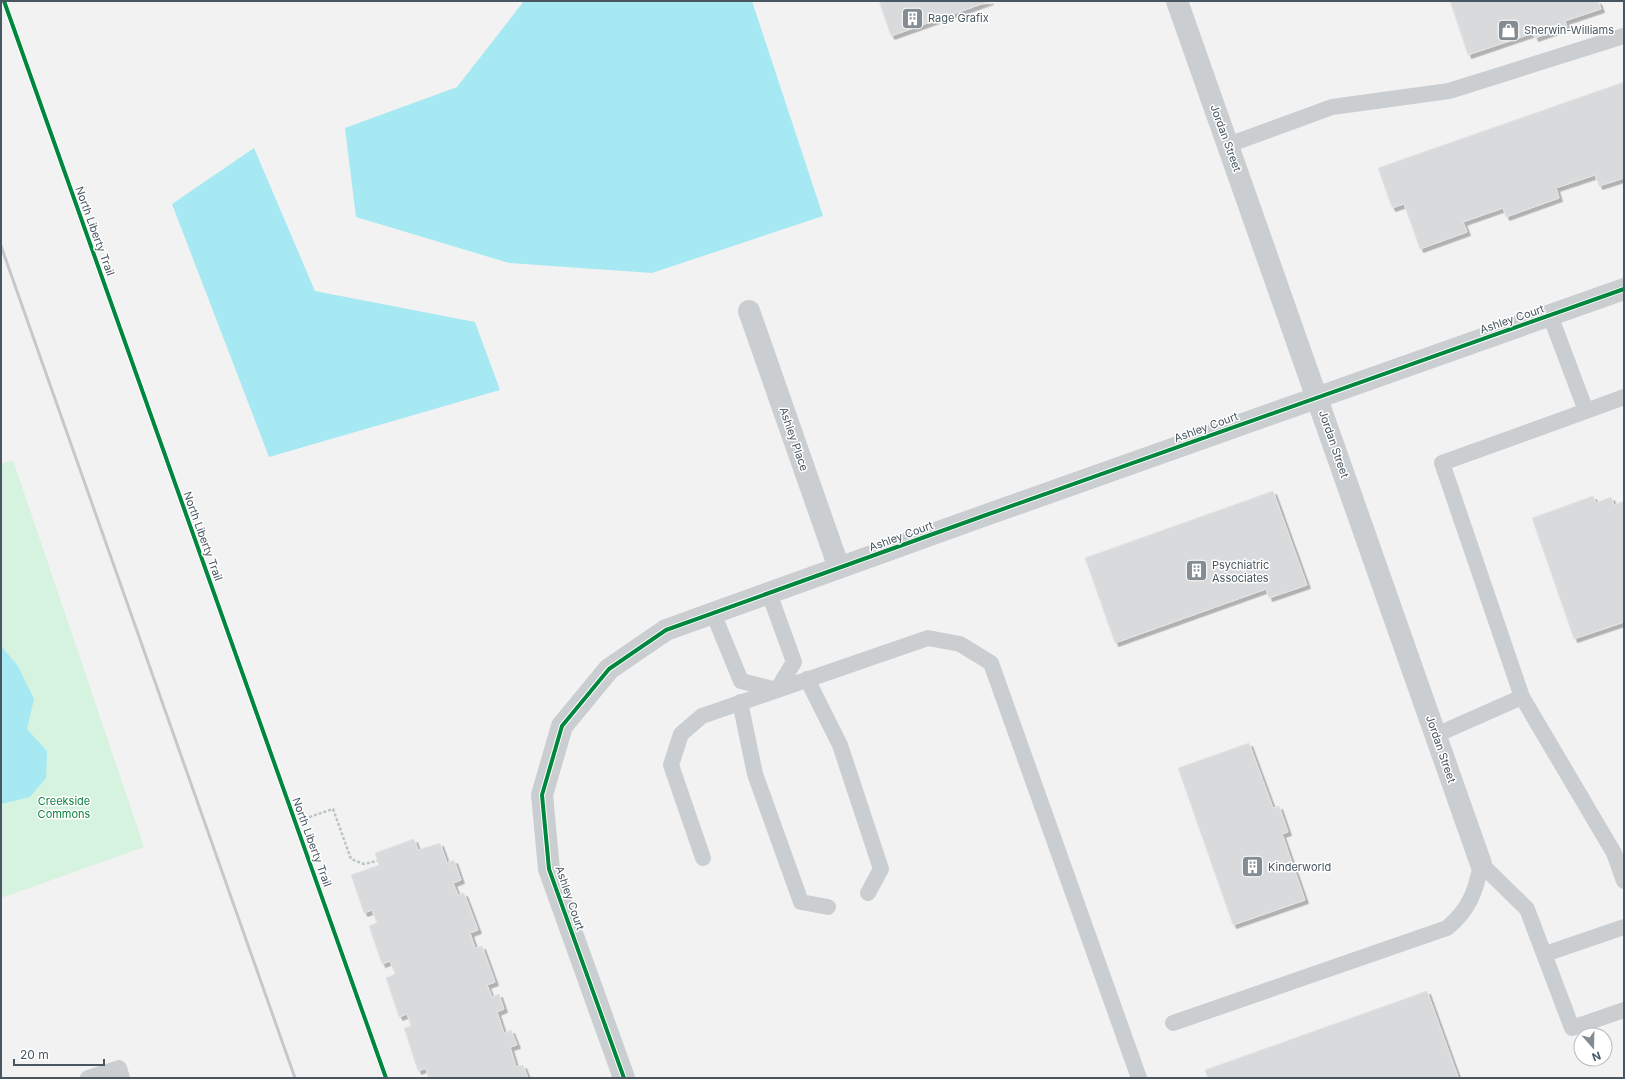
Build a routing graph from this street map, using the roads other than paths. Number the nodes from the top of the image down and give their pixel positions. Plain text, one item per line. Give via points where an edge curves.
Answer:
1 (1177, 1) edge
2 (1624, 36) edge
3 (1228, 145) junction
4 (1624, 289) edge
5 (749, 311) dead end
6 (1550, 316) junction
7 (1318, 397) junction
8 (1624, 397) edge
9 (1586, 411) junction
10 (839, 568) junction
11 (768, 593) junction
12 (713, 613) junction
13 (807, 679) junction
14 (776, 690) junction
15 (1522, 697) junction
16 (740, 702) junction
17 (1436, 735) junction
18 (704, 858) dead end
19 (1481, 864) junction
20 (1624, 881) edge
21 (868, 893) dead end
22 (828, 907) dead end
23 (1624, 927) edge
24 (1546, 954) junction
25 (1624, 1010) edge
26 (1173, 1023) dead end
27 (88, 1078) edge
28 (122, 1078) edge
29 (624, 1078) edge
30 (1139, 1078) edge

1 - 3 street, Jordan Street
2 - 3 lane via 1449,91 1332,107
3 - 7 street, Jordan Street
4 - 6 street, Ashley Court
5 - 10 street, Ashley Place
6 - 7 street, Ashley Court
6 - 9 lane
7 - 10 street, Ashley Court
7 - 17 street, Jordan Street
8 - 9 lane
9 - 15 lane via 1442,463
10 - 11 street, Ashley Court
11 - 12 street, Ashley Court
11 - 14 lane via 794,662
12 - 14 lane via 741,681
12 - 29 street, Ashley Court via 666,630 609,669 562,726 542,795 549,868
13 - 14 lane
13 - 21 lane via 840,745 881,869
13 - 30 lane via 928,638 960,644 991,663
14 - 16 lane
15 - 17 lane
15 - 20 lane via 1614,853
16 - 18 lane via 702,716 681,734 670,765
16 - 22 lane via 755,774 801,902
17 - 19 street, Jordan Street
19 - 24 lane via 1527,909
19 - 26 lane via 1476,886 1468,903 1447,928
23 - 24 lane
24 - 25 lane via 1572,1028
27 - 28 lane via 119,1068

